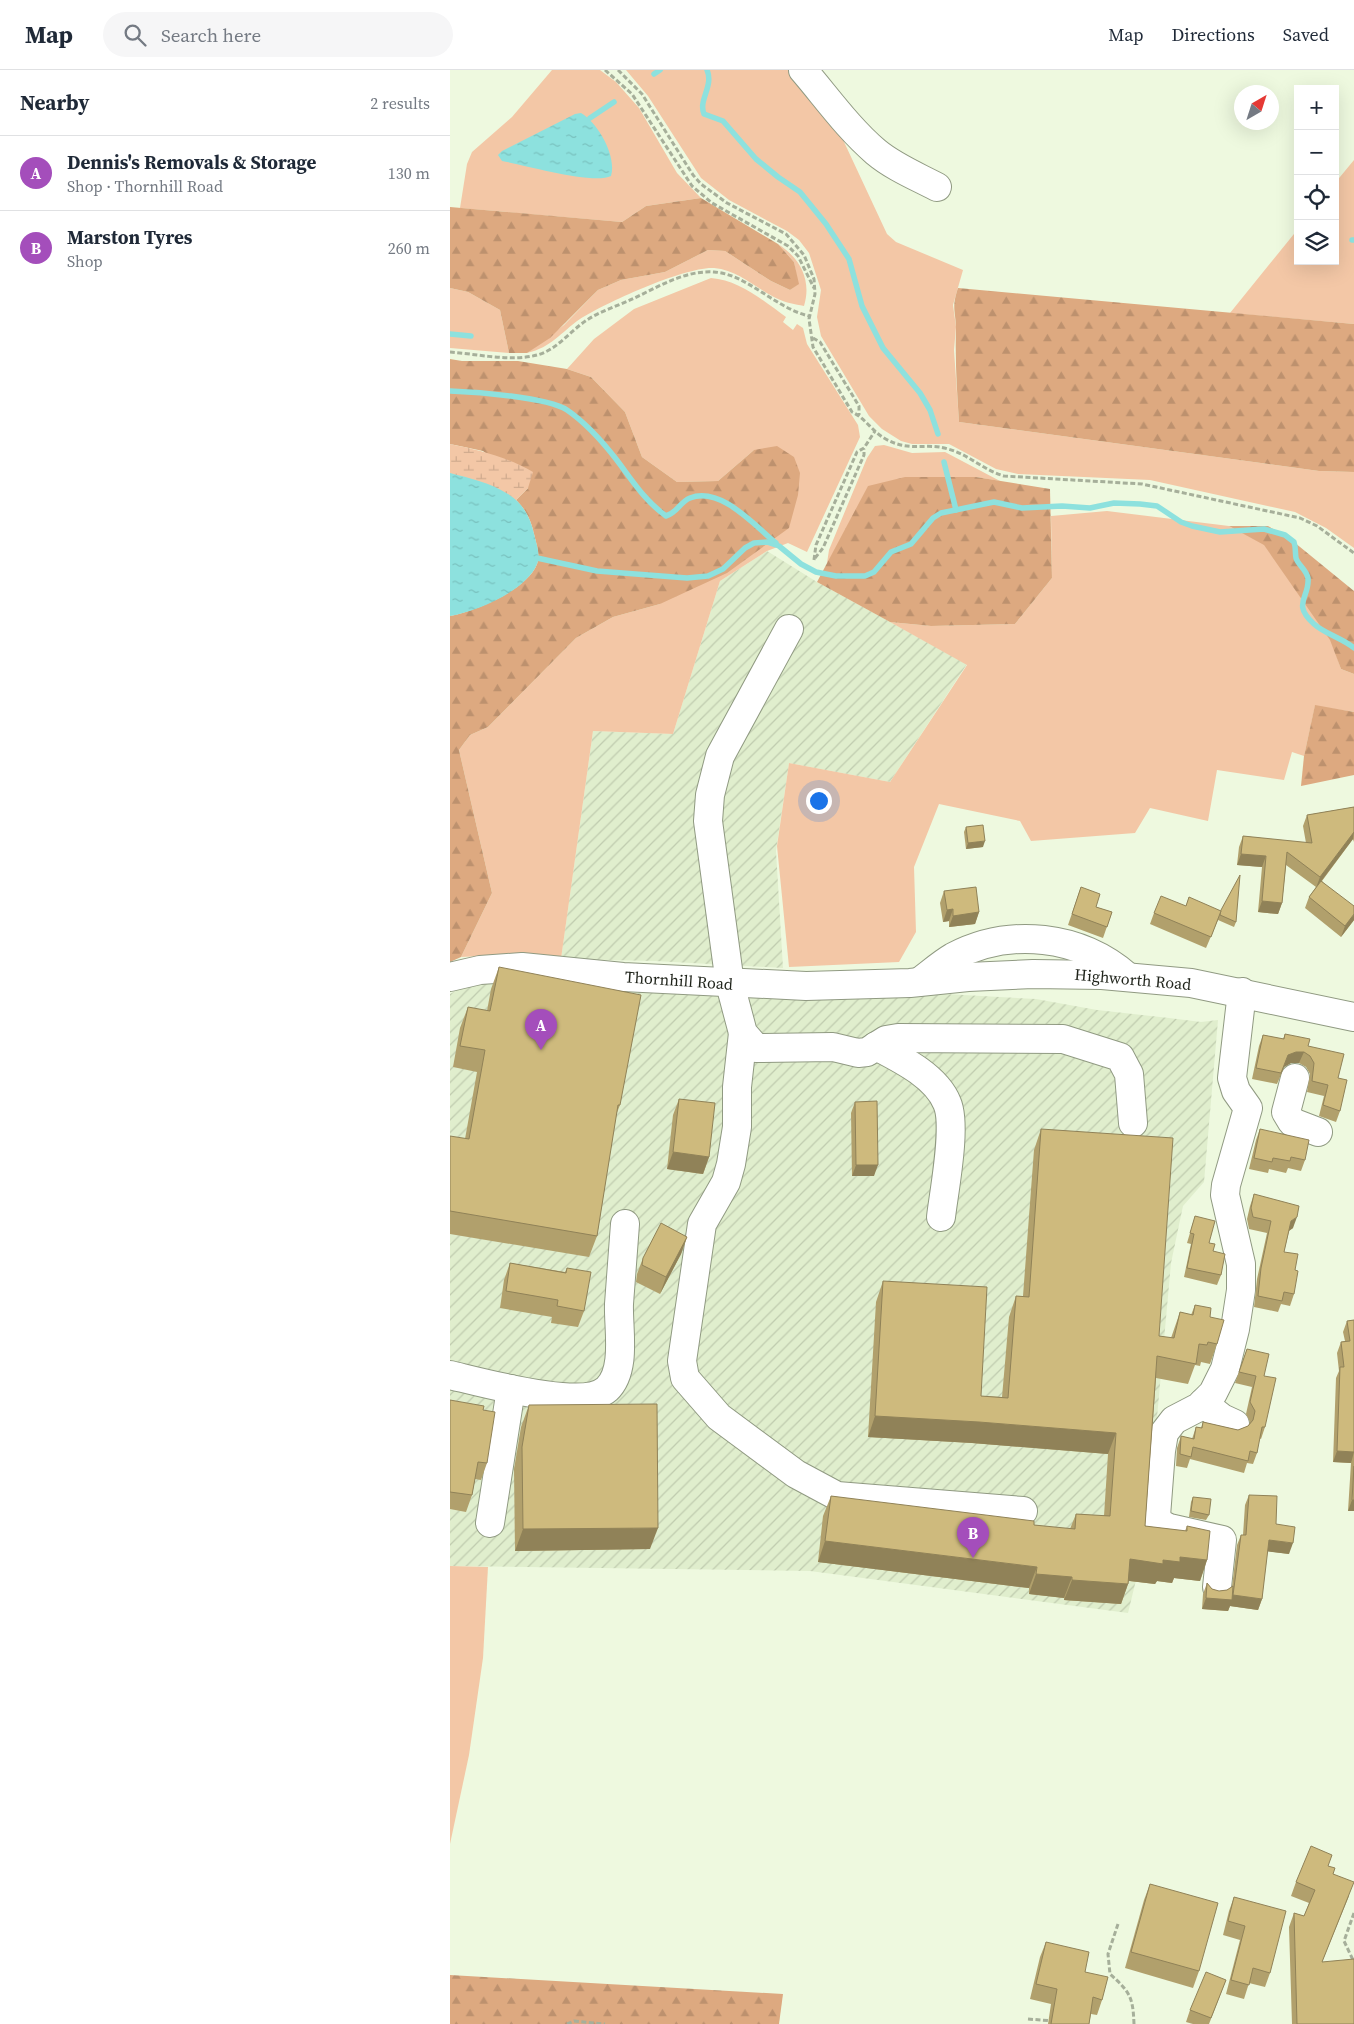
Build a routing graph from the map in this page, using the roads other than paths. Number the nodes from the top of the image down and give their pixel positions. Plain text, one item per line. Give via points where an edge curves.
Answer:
1 (803, 70) edge
2 (937, 187) dead end
3 (789, 629) dead end
4 (450, 977) edge
5 (914, 983) joint
6 (730, 984) junction
7 (1242, 992) junction
8 (1354, 1017) edge
9 (743, 1033) junction
10 (876, 1046) junction
11 (1295, 1078) dead end
12 (1248, 1108) junction
13 (1286, 1112) junction
14 (1134, 1123) dead end
15 (1318, 1132) dead end
16 (941, 1217) dead end
17 (625, 1224) dead end
18 (450, 1375) edge
19 (511, 1389) junction
20 (1203, 1404) junction
21 (1235, 1424) dead end
22 (1023, 1511) dead end
23 (490, 1523) dead end
24 (1217, 1587) dead end

1 - 2 street via 846,122 877,153
3 - 6 street via 720,756 710,795 708,821
4 - 6 street, Thornhill Road via 480,970 522,967
5 - 6 street, Thornhill Road
5 - 7 street, Highworth Road via 1034,974 1128,977
6 - 9 street
7 - 8 street, Highworth Road
7 - 12 street via 1232,1078 1236,1091
9 - 10 street via 756,1048 833,1047 858,1053
9 - 22 street via 731,1164 726,1182 702,1224 682,1361 685,1378 719,1417 796,1474 837,1496
10 - 14 street via 898,1038 1030,1037 1063,1039 1091,1047 1120,1057 1129,1074
10 - 16 street via 918,1071 934,1084 947,1102 951,1121
11 - 13 street
12 - 13 street
12 - 20 street via 1235,1149 1226,1195 1241,1264 1241,1290 1224,1369 1213,1393
13 - 15 street via 1292,1122
17 - 19 street via 619,1307 620,1345 616,1372 606,1390 592,1396 542,1395
18 - 19 street
19 - 23 street
20 - 21 street
20 - 24 street via 1180,1415 1168,1426 1161,1451 1156,1516 1169,1528 1222,1540

